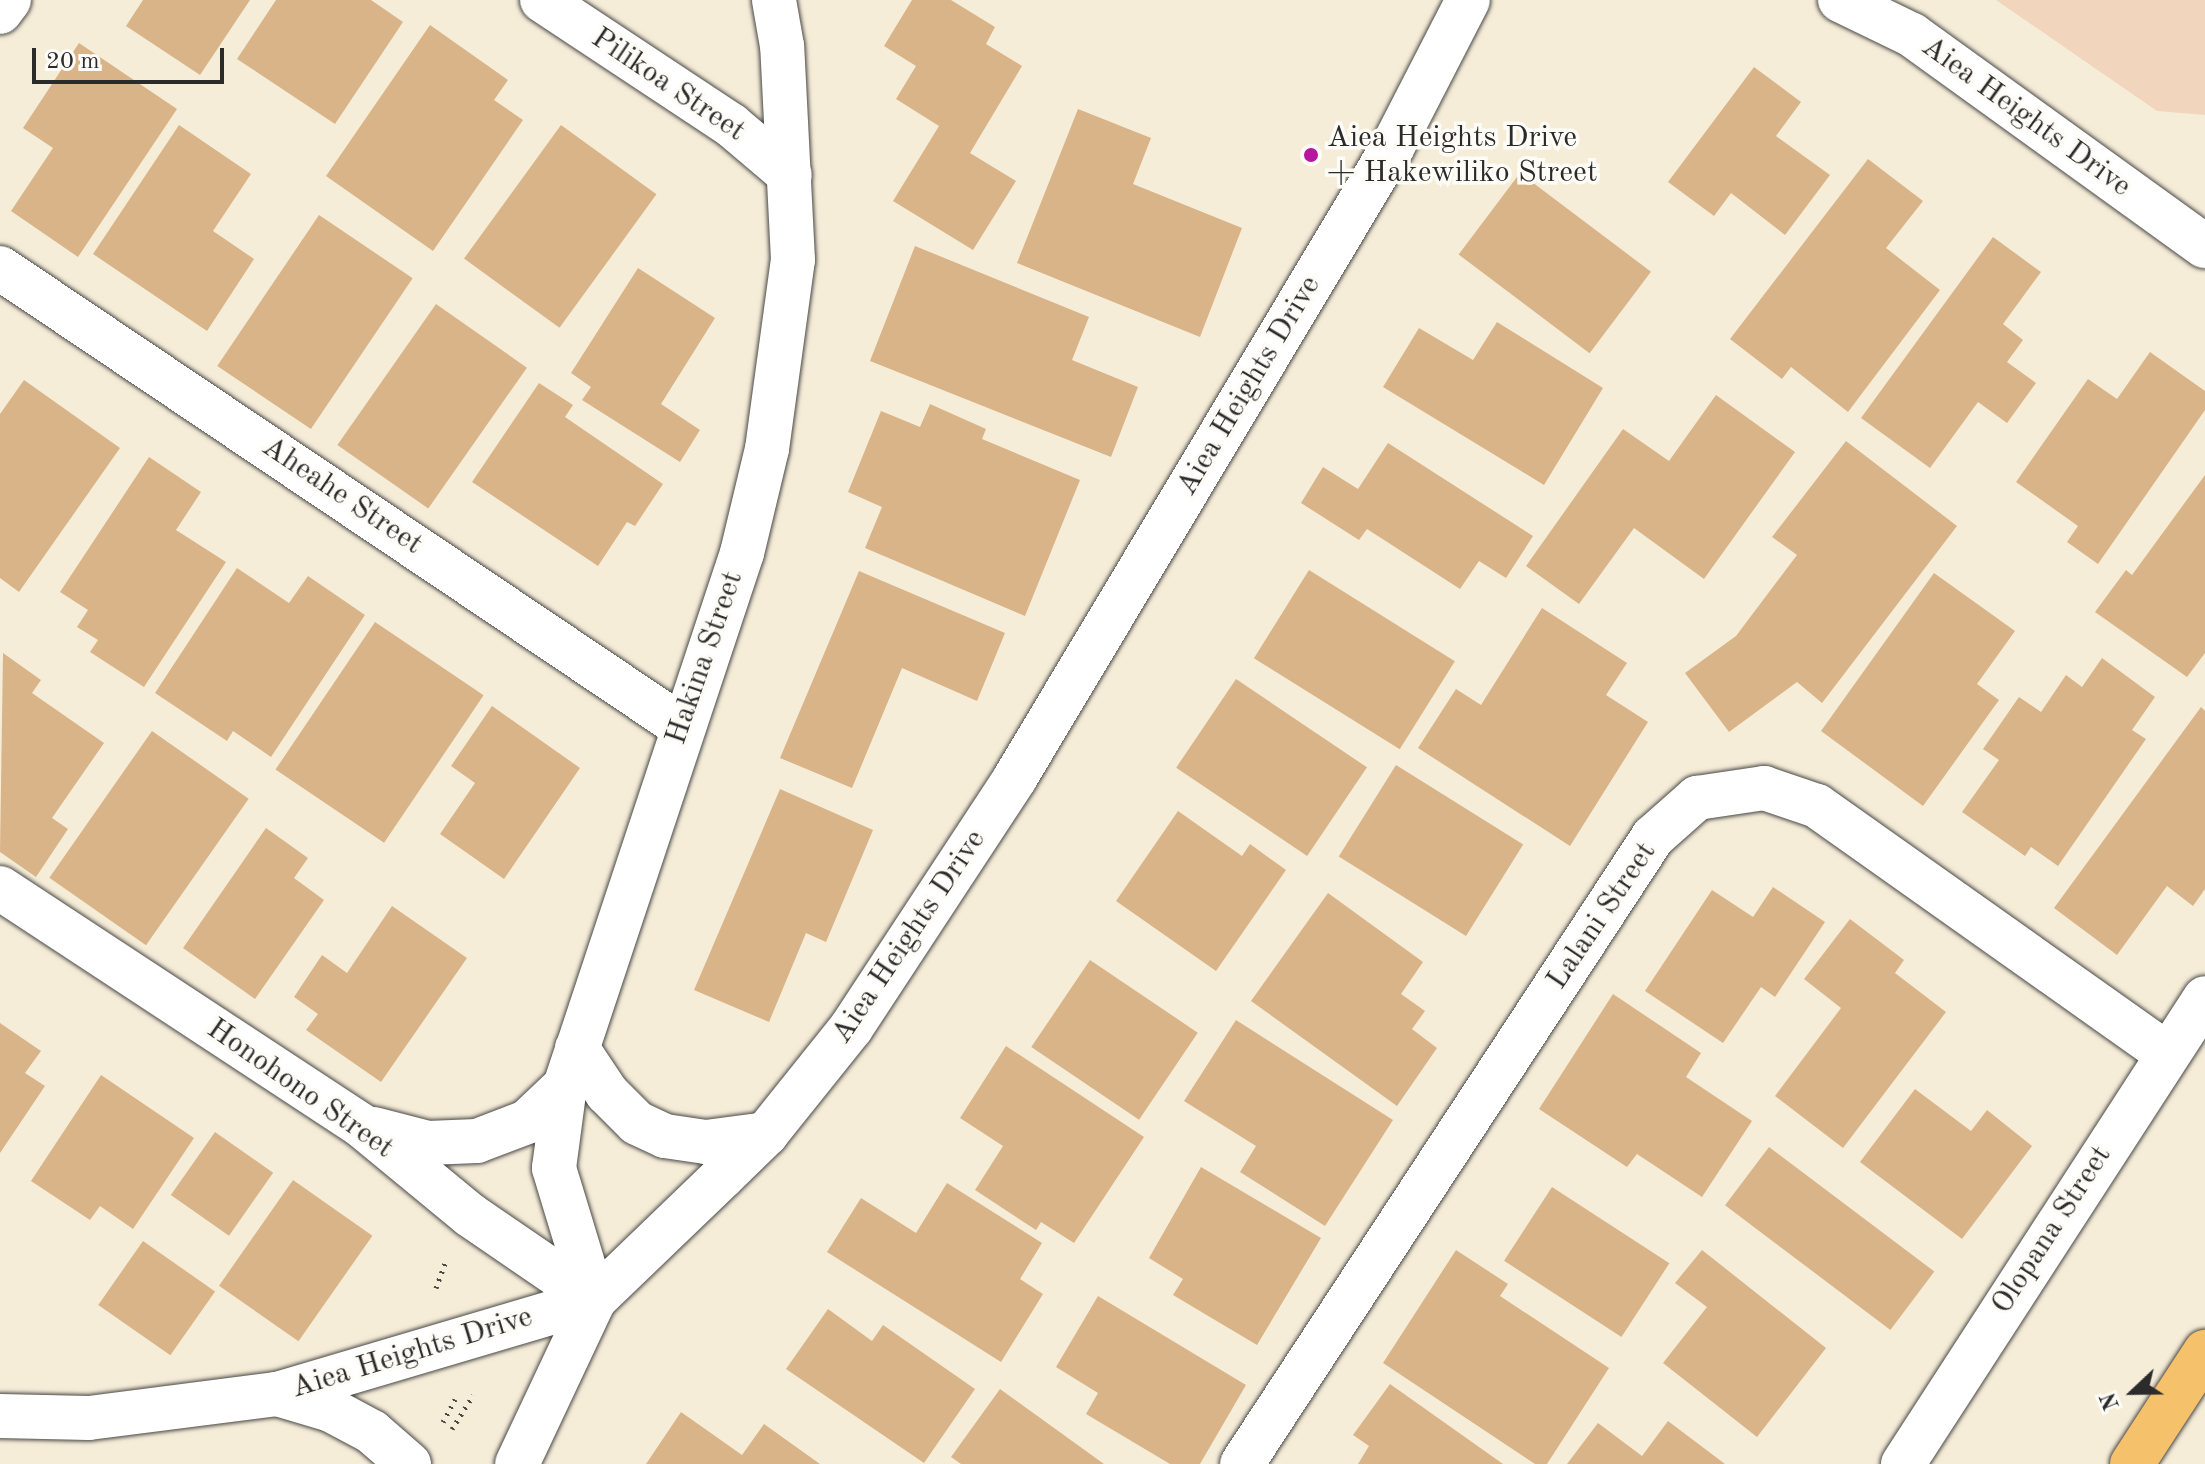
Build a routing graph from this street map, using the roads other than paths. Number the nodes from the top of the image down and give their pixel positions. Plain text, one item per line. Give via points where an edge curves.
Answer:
1 (9, 0) edge
2 (542, 0) edge
3 (774, 0) edge
4 (1468, 0) edge
5 (1840, 0) edge
6 (0, 12) edge
7 (790, 175) junction
8 (2205, 246) edge
9 (0, 268) edge
10 (681, 726) junction
11 (0, 888) edge
12 (2205, 998) edge
13 (2166, 1053) junction
14 (571, 1067) junction
15 (362, 1126) junction
16 (766, 1134) junction
17 (594, 1300) junction
18 (2205, 1352) edge
19 (277, 1394) junction
20 (0, 1416) edge
21 (409, 1464) edge
22 (517, 1464) edge
23 (1242, 1464) edge
24 (1903, 1464) edge
25 (2132, 1464) edge

1 - 6 street
2 - 7 street, Pilikoa Street via 731,125
3 - 7 street, Hakina Street
4 - 16 street, Aiea Heights Drive via 1392,148 1015,778 851,1028
5 - 8 street, Aiea Heights Drive via 1912,35
7 - 10 street, Hakina Street via 793,260 767,449 742,553
9 - 10 street, Aheahe Street
10 - 14 street, Hakina Street
11 - 15 street, Honohono Street
12 - 13 street, Olopana Street
13 - 23 street, Lalani Street via 1817,806 1764,788 1697,798 1653,837
13 - 24 street, Olopana Street
14 - 15 street via 527,1122 477,1141 428,1143
14 - 16 street via 637,1123 665,1136 706,1142
14 - 17 street, Hakina Street via 554,1168
15 - 17 street, Honohono Street via 470,1215
16 - 17 street, Aiea Heights Drive
17 - 19 street, Aiea Heights Drive
17 - 22 street
18 - 25 highway
19 - 20 street, Aiea Heights Drive via 89,1418
19 - 21 street via 345,1417

